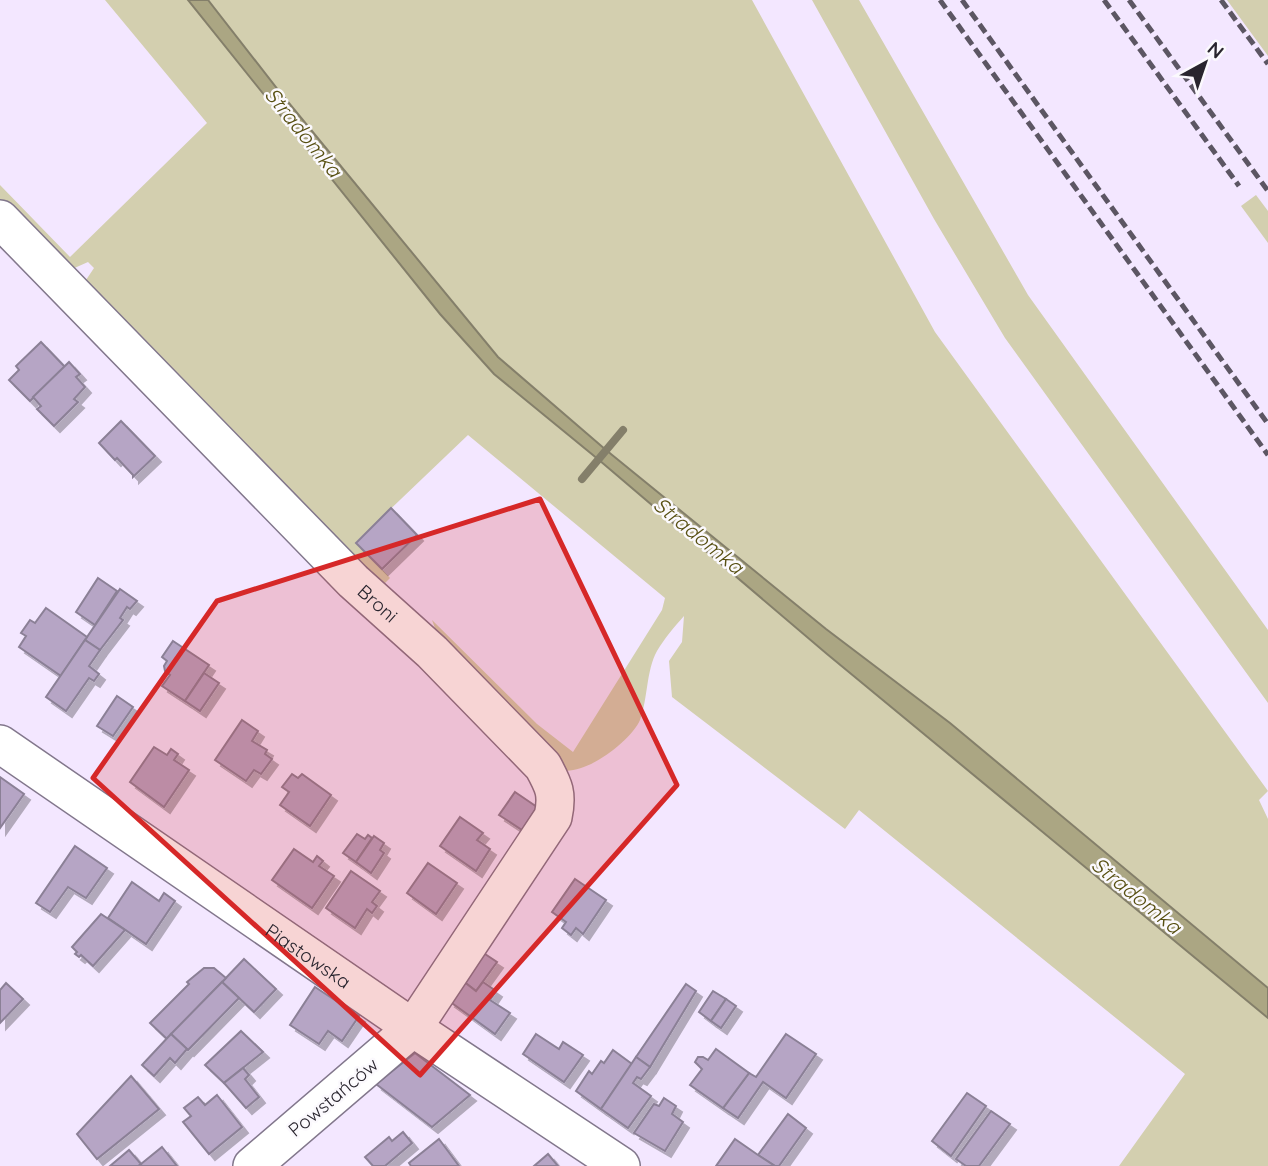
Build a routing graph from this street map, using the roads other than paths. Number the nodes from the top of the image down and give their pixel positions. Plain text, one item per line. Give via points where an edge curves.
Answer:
1 (0, 219) edge
2 (0, 744) edge
3 (414, 1028) junction
4 (252, 1166) edge
5 (621, 1166) edge

1 - 3 street, Broni via 353,581 432,652 525,747 555,788 553,817
2 - 3 street, Piastowska
3 - 4 street, Powstańców
3 - 5 street, Piastowska

